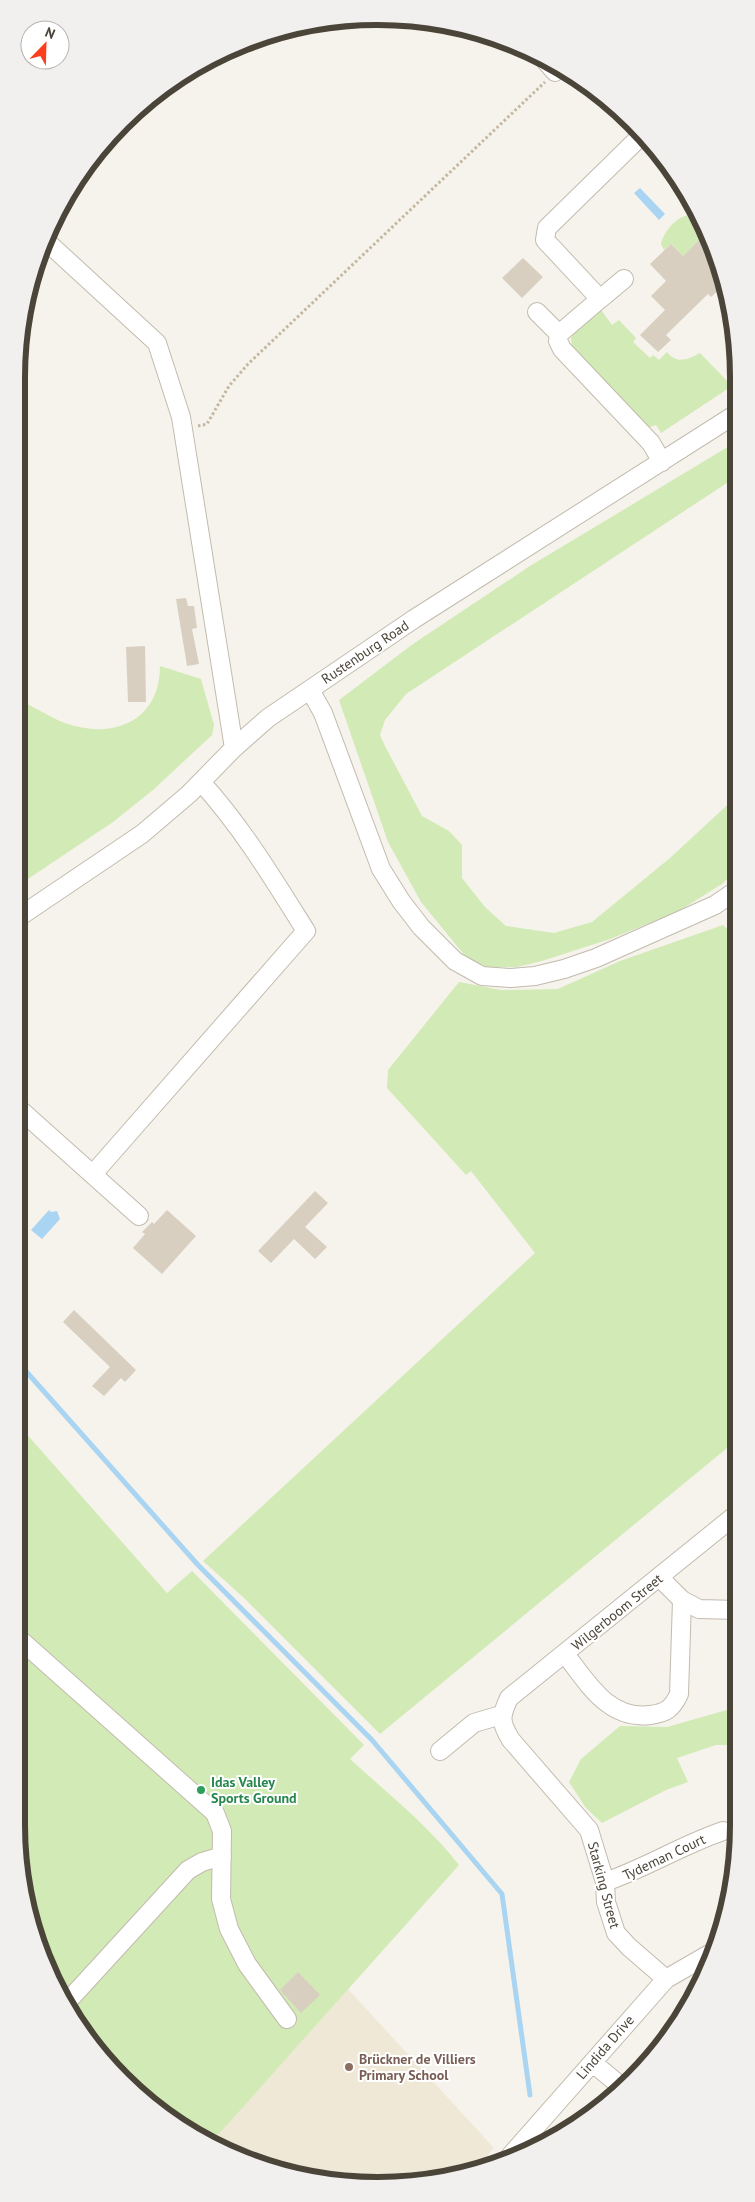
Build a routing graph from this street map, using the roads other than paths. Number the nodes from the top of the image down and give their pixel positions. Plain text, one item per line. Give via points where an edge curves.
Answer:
1 (638, 139) edge
2 (51, 246) edge
3 (624, 279) dead end
4 (600, 299) junction
5 (537, 312) dead end
6 (559, 334) junction
7 (730, 418) edge
8 (662, 462) junction
9 (310, 690) junction
10 (234, 748) junction
11 (201, 782) junction
12 (730, 894) edge
13 (25, 913) edge
14 (25, 1114) edge
15 (92, 1174) junction
16 (139, 1216) dead end
17 (730, 1521) edge
18 (660, 1578) junction
19 (682, 1600) junction
20 (730, 1610) edge
21 (25, 1644) edge
22 (565, 1654) junction
23 (501, 1715) junction
24 (440, 1751) dead end
25 (723, 1831) dead end
26 (222, 1856) junction
27 (605, 1882) junction
28 (704, 1956) edge
29 (666, 1979) junction
30 (71, 1999) edge
31 (288, 2019) dead end
32 (593, 2063) junction
33 (617, 2083) edge
34 (517, 2148) edge

1 - 4 street via 547,228 545,240 550,248
2 - 10 street via 157,343 181,416
3 - 4 street
4 - 6 street
5 - 6 street
6 - 8 street via 562,349 651,444
7 - 8 street, Rustenburg Road
8 - 9 street, Rustenburg Road via 518,552
9 - 10 street, Rustenburg Road via 268,718
9 - 12 street via 323,713 381,869 421,927 455,961 482,976 535,976 564,969 706,909
10 - 11 street, Rustenburg Road
11 - 13 street, Rustenburg Road via 142,834
11 - 15 street via 265,866 306,931
14 - 15 street
15 - 16 street
17 - 18 street, Wilgerboom Street
18 - 19 street
18 - 22 street, Wilgerboom Street
19 - 20 street via 699,1609
19 - 22 street via 679,1694 673,1706 664,1713 635,1715 607,1705
21 - 26 street via 215,1813 222,1831
22 - 23 street, Wilgerboom Street via 509,1698
23 - 24 street via 474,1723
23 - 27 street, Starking Street via 503,1727 511,1740 589,1830
25 - 27 street, Tydeman Court
26 - 30 street via 188,1870
26 - 31 street via 221,1899 229,1929 247,1964
27 - 29 street, Starking Street via 606,1902 616,1933
28 - 29 street, Lindida Drive
29 - 32 street, Lindida Drive
32 - 33 street
32 - 34 street, Lindida Drive

